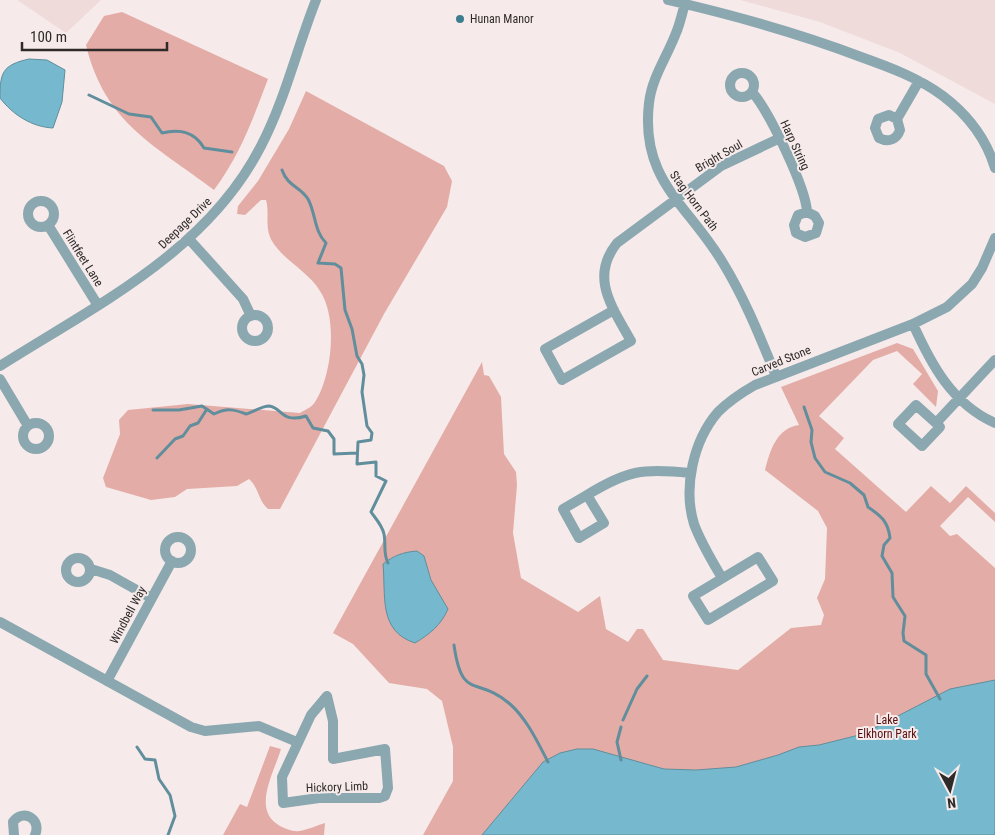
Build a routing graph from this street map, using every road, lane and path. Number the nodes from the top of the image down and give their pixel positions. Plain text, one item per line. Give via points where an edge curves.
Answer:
1 (316, 0) edge
2 (668, 0) edge
3 (685, 4) junction
4 (919, 81) junction
5 (752, 92) dead end
6 (897, 119) dead end
7 (778, 139) junction
8 (995, 168) edge
9 (675, 199) junction
10 (806, 212) dead end
11 (48, 225) dead end
12 (995, 238) edge
13 (189, 239) junction
14 (97, 304) junction
15 (614, 310) junction
16 (251, 316) dead end
17 (912, 324) junction
18 (995, 360) edge
19 (0, 366) edge
20 (776, 376) junction
21 (0, 379) edge
22 (959, 398) junction
23 (936, 423) dead end
24 (995, 423) edge
25 (28, 426) dead end
26 (690, 473) junction
27 (587, 495) dead end
28 (172, 561) dead end
29 (90, 570) dead end
30 (722, 578) junction
31 (151, 598) junction
32 (0, 622) edge
33 (107, 681) junction
34 (297, 742) junction
35 (9, 830) edge
36 (35, 835) edge

1 - 13 street, Deepage Drive via 261,147 216,213
2 - 3 street
3 - 4 street via 808,38
3 - 9 street, Stag Horn Path via 676,33 660,64 648,121 656,167
4 - 6 street
4 - 8 street via 942,95 971,123 983,138
5 - 7 street, Harp String via 765,110
7 - 9 street, Bright Soul via 721,166
7 - 10 street, Harp String via 804,196
9 - 15 street, Bright Soul via 617,243 610,252 604,278 605,290
9 - 20 street, Stag Horn Path via 710,243 746,303
11 - 14 street, Flintfeet Lane
12 - 17 street, Carved Stone via 982,268 960,296 947,307
13 - 14 street, Deepage Drive via 141,277
13 - 16 street via 243,300
14 - 19 street, Deepage Drive
15 - 15 street, Bright Soul via 631,341 562,380 545,349
17 - 20 street, Carved Stone
17 - 22 street via 936,372
18 - 22 street
20 - 26 street, Carved Stone via 738,395 717,413 702,440
21 - 25 street
22 - 23 street
22 - 24 street
26 - 27 street via 643,470 616,478
26 - 30 street, Carved Stone via 694,522
28 - 31 street, Windbell Way
29 - 31 street via 110,575
30 - 30 street via 693,596 708,620 773,581 758,557
31 - 33 street, Windbell Way
32 - 33 street
33 - 34 street via 191,727 206,731 259,726
34 - 34 street, Hickory Limb via 282,777 283,803 319,798 379,798 387,794 385,749 333,759 333,721 326,696 311,715
35 - 36 street via 17,817 28,815 37,824

